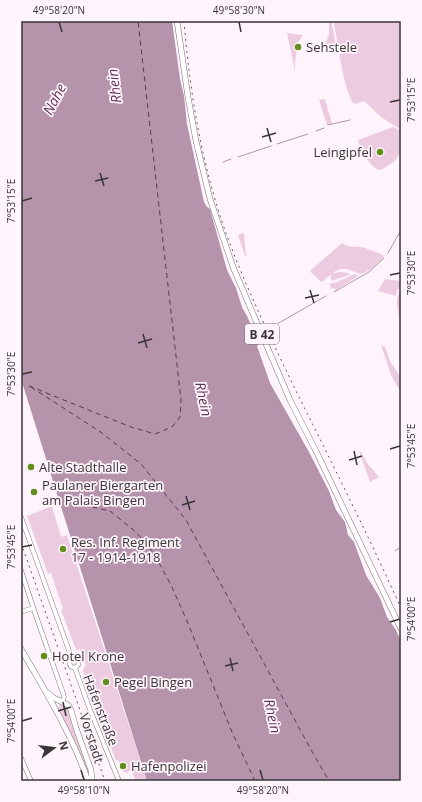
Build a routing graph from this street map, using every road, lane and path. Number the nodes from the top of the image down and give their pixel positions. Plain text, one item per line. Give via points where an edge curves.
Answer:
1 (177, 21) edge
2 (21, 517) edge
3 (21, 570) edge
4 (33, 608) junction
5 (21, 612) edge
6 (401, 629) edge
7 (21, 649) edge
8 (72, 659) junction
9 (75, 668) junction
10 (46, 692) junction
11 (62, 702) junction
12 (56, 712) junction
13 (21, 758) edge
14 (91, 770) junction
15 (85, 773) junction
16 (31, 781) edge
17 (88, 781) edge
18 (92, 781) edge
19 (119, 781) edge

1 - 6 main road, B 42 via 196,141 210,199 233,267 290,400
2 - 8 street
3 - 4 street
4 - 5 street
4 - 11 street via 63,693
7 - 10 main road, Vorstadt
8 - 9 street, Hafenstraße via 69,664
8 - 9 street, Hafenstraße via 78,662
9 - 19 street, Hafenstraße
10 - 11 main road, Vorstadt
10 - 12 main road, Vorstadt
11 - 12 main road via 55,707
11 - 14 main road, Vorstadt via 71,710
12 - 15 main road, Vorstadt
13 - 16 street
14 - 15 main road via 88,774
14 - 18 main road, Vorstadt
15 - 17 main road, Vorstadt

